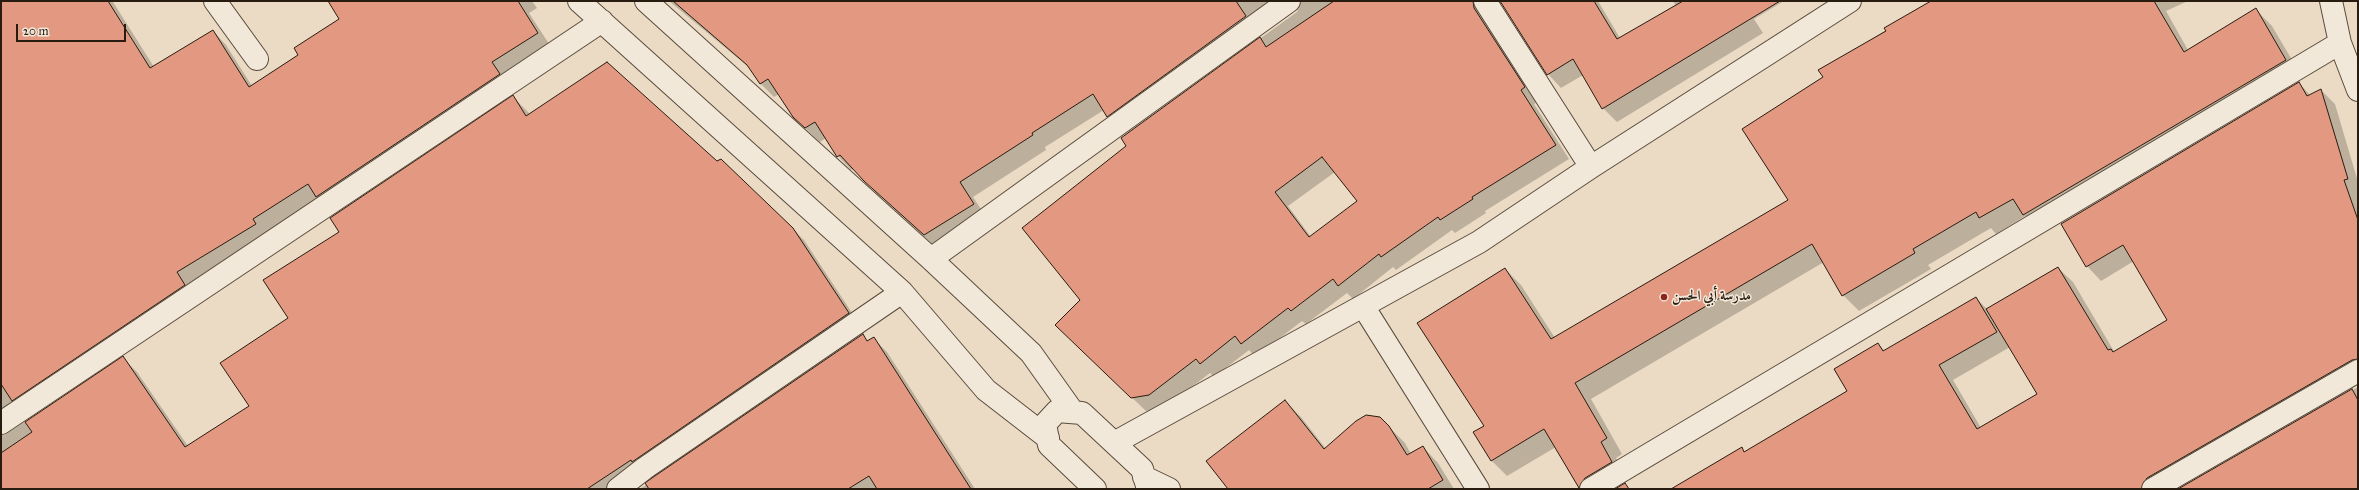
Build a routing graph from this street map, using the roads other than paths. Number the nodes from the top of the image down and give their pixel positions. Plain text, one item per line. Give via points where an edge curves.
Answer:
1 (215, 1) edge
2 (579, 1) edge
3 (646, 1) edge
4 (1289, 1) edge
5 (1485, 1) edge
6 (1850, 1) edge
7 (2337, 4) edge
8 (602, 21) junction
9 (2340, 43) junction
10 (258, 59) dead end
11 (2358, 90) edge
12 (1591, 167) junction
13 (931, 259) junction
14 (902, 292) junction
15 (1363, 306) junction
16 (2358, 371) edge
17 (1073, 412) junction
18 (1, 423) edge
19 (1048, 438) junction
20 (1114, 443) junction
21 (1146, 483) edge
22 (1089, 487) edge
23 (618, 489) edge
24 (1169, 489) edge
25 (1478, 489) edge
26 (1591, 489) edge
27 (2152, 489) edge

1 - 10 street
2 - 8 street
3 - 13 street
4 - 13 street
5 - 12 street
6 - 12 street
7 - 9 street
8 - 14 street
8 - 18 street
9 - 11 street
9 - 26 street
12 - 15 street via 1479,242
13 - 17 street via 1031,353
14 - 19 street via 986,390
14 - 23 street
15 - 20 street
15 - 25 street
16 - 27 street
17 - 19 street via 1057,411 1044,424
17 - 20 street via 1082,413
19 - 22 street via 1049,445
20 - 21 street via 1142,469
21 - 24 street

